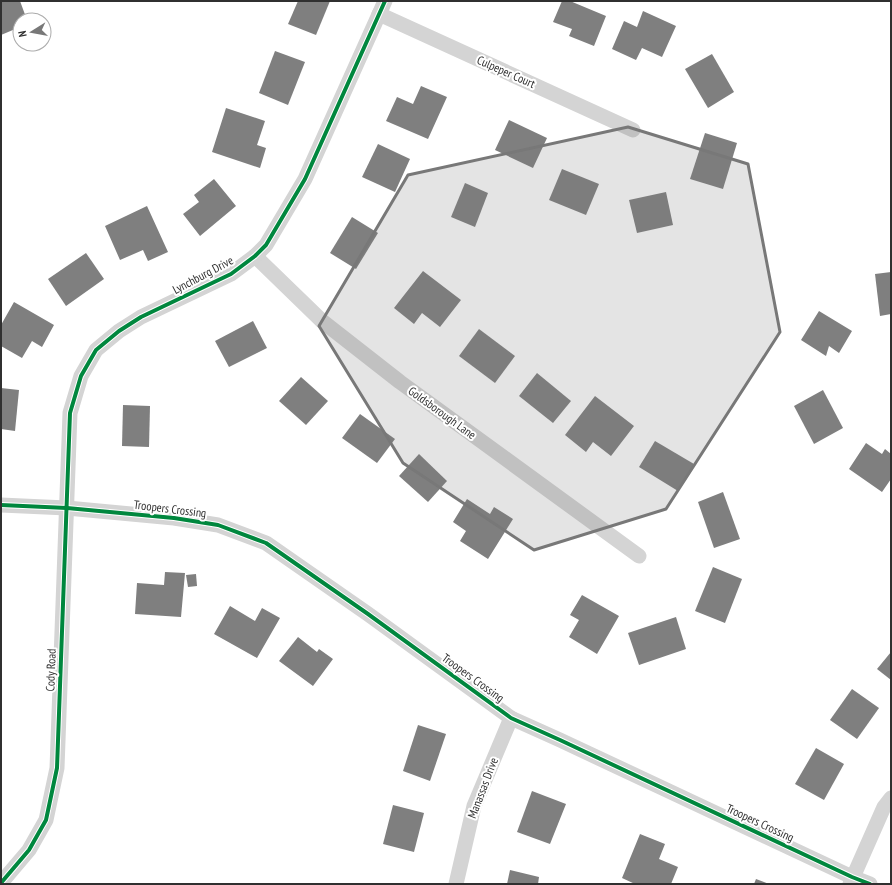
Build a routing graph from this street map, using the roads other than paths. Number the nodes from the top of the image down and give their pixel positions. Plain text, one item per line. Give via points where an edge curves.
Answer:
1 (382, 8) edge
2 (633, 130) dead end
3 (255, 256) junction
4 (1, 505) edge
5 (67, 508) junction
6 (639, 556) dead end
7 (512, 718) junction
8 (891, 798) edge
9 (851, 881) edge
10 (1, 882) edge
11 (456, 884) edge
12 (870, 884) edge

1 - 2 street, Culpeper Court
1 - 3 street, Lynchburg Drive via 305,179 266,245
3 - 5 street, Lynchburg Drive via 231,274 141,317 96,350 81,376 70,413
3 - 6 street, Goldsborough Lane via 322,321 394,377
4 - 5 street
5 - 7 street, Troopers Crossing via 174,518 218,525 266,543
5 - 10 street, Cody Road via 57,768 46,820 29,850
7 - 9 street, Troopers Crossing
7 - 11 street, Manassas Drive via 474,806
8 - 9 street
9 - 12 street, Troopers Crossing

